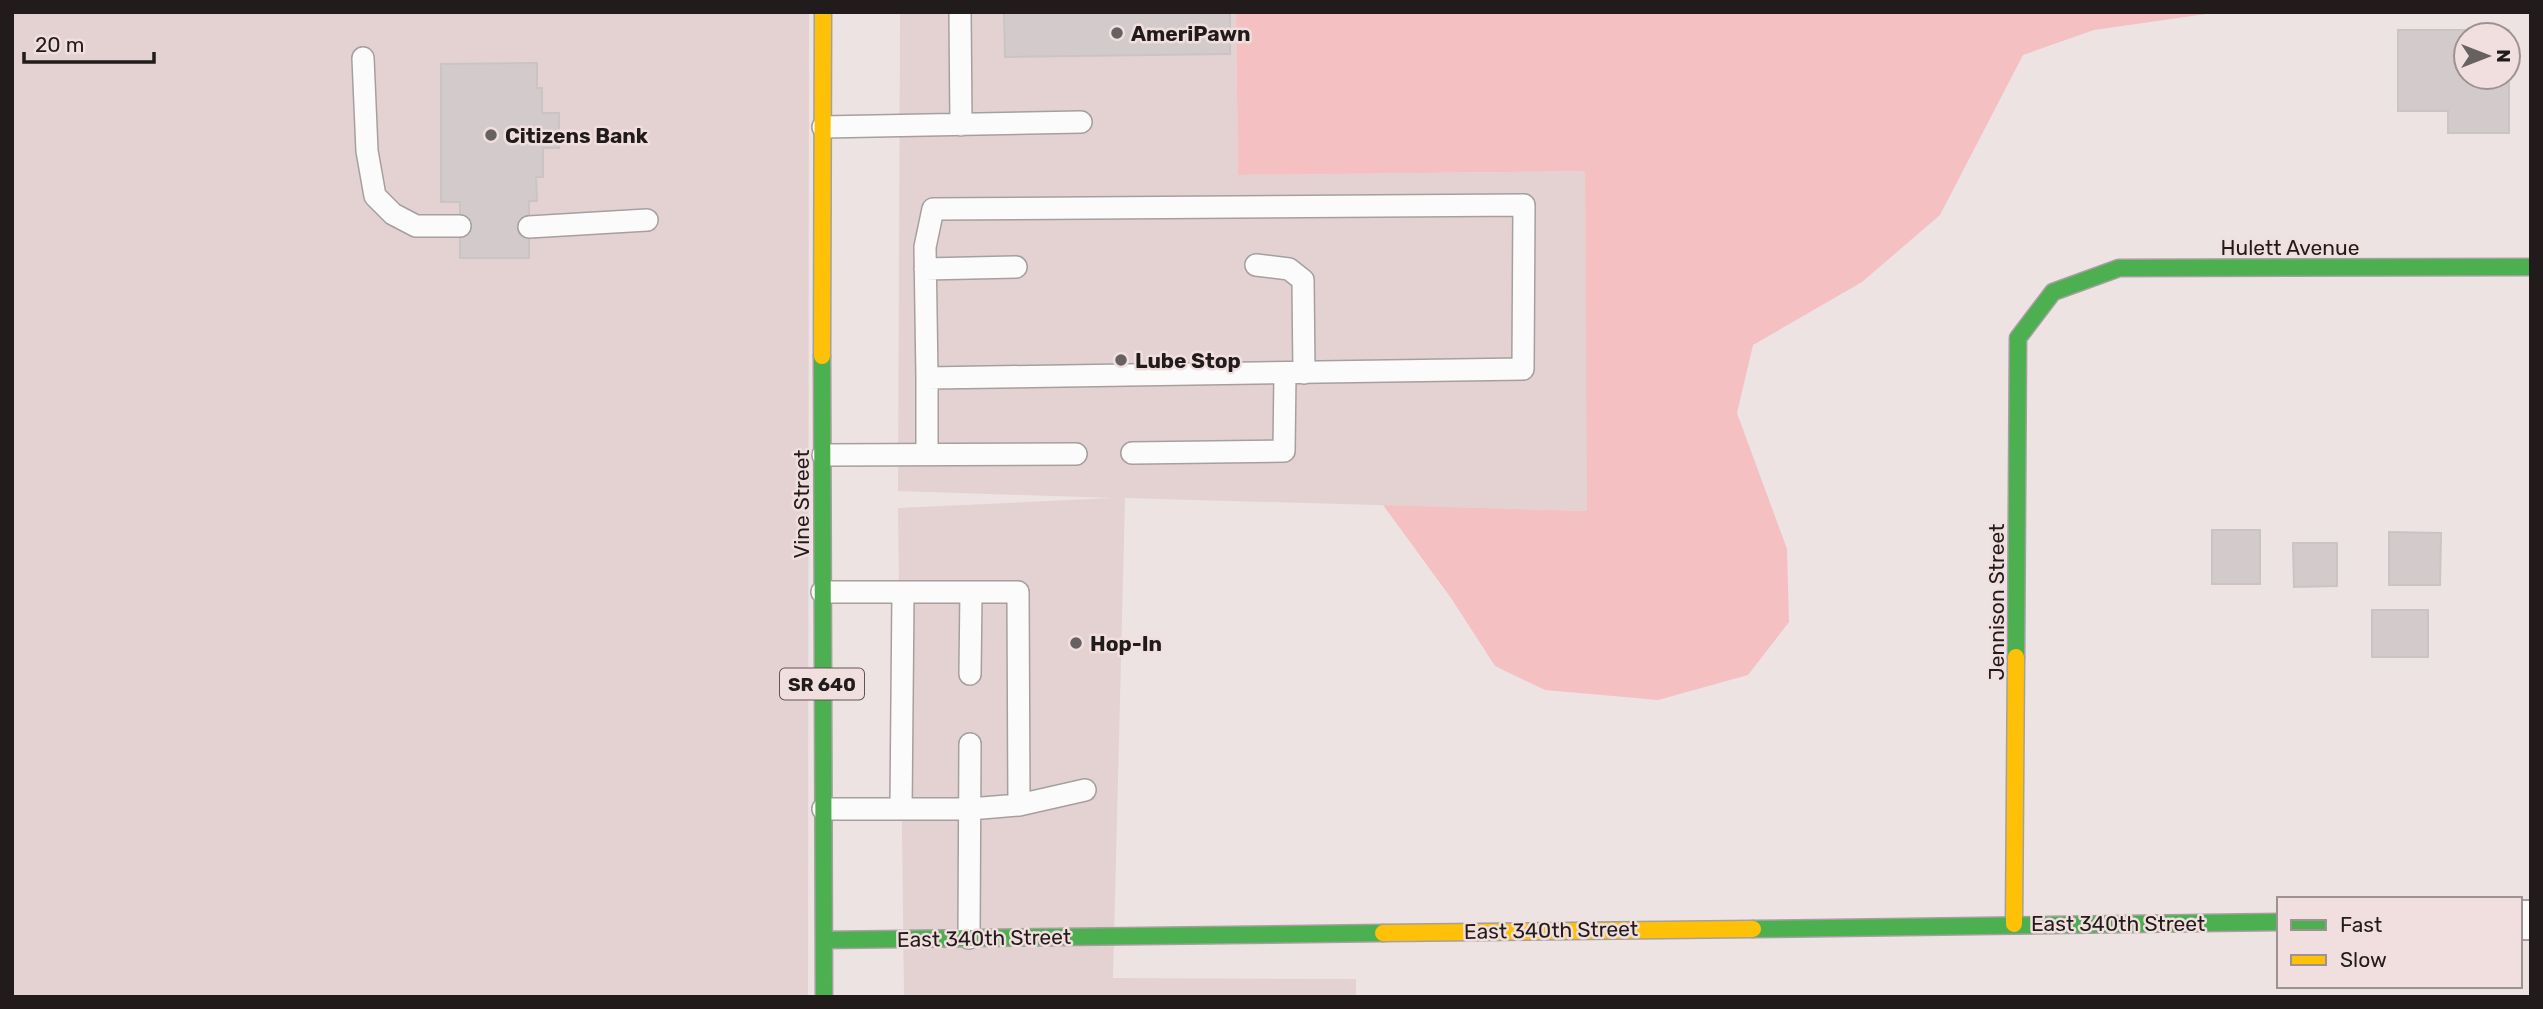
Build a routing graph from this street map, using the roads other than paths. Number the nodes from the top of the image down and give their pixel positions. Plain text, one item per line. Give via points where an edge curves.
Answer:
1 (823, 12) edge
2 (960, 12) edge
3 (363, 58) dead end
4 (1081, 122) dead end
5 (961, 125) junction
6 (823, 127) junction
7 (647, 220) dead end
8 (460, 226) dead end
9 (529, 227) dead end
10 (1256, 265) dead end
11 (1016, 267) dead end
12 (2531, 267) edge
13 (925, 269) junction
14 (2053, 292) joint
15 (1294, 373) junction
16 (927, 379) junction
17 (1132, 453) dead end
18 (927, 454) junction
19 (1076, 454) dead end
20 (822, 455) junction
21 (822, 592) junction
22 (971, 592) junction
23 (904, 593) junction
24 (970, 674) dead end
25 (970, 744) dead end
26 (1085, 790) dead end
27 (1019, 805) junction
28 (822, 809) junction
29 (901, 809) junction
30 (970, 809) junction
31 (2277, 922) edge
32 (2014, 924) junction
33 (969, 938) junction
34 (824, 940) junction
35 (824, 997) edge

1 - 6 street, Vine Street / SR 640
2 - 5 lane
3 - 8 lane via 367,151 375,196 393,214 416,226
4 - 5 lane
5 - 6 lane
6 - 20 street, Vine Street / SR 640
7 - 9 lane
10 - 15 lane via 1289,269 1303,280
11 - 13 lane
12 - 14 street, Hulett Avenue via 2119,268
13 - 15 lane via 933,209 1524,205 1523,369
13 - 16 lane
14 - 32 street, Jennison Street via 2018,338
15 - 16 lane
15 - 17 lane via 1284,451
16 - 18 lane
18 - 19 lane
18 - 20 lane
20 - 21 street, Vine Street / SR 640
21 - 23 lane
21 - 28 street, Vine Street / SR 640
22 - 23 lane
22 - 24 lane
22 - 27 lane via 1018,592
23 - 29 lane
25 - 30 lane
26 - 27 lane
27 - 30 lane
28 - 29 lane
28 - 34 street, Vine Street / SR 640
29 - 30 lane
30 - 33 lane
31 - 32 street, East 340th Street
32 - 33 street, East 340th Street
33 - 34 street, East 340th Street
34 - 35 street, Vine Street / SR 640

